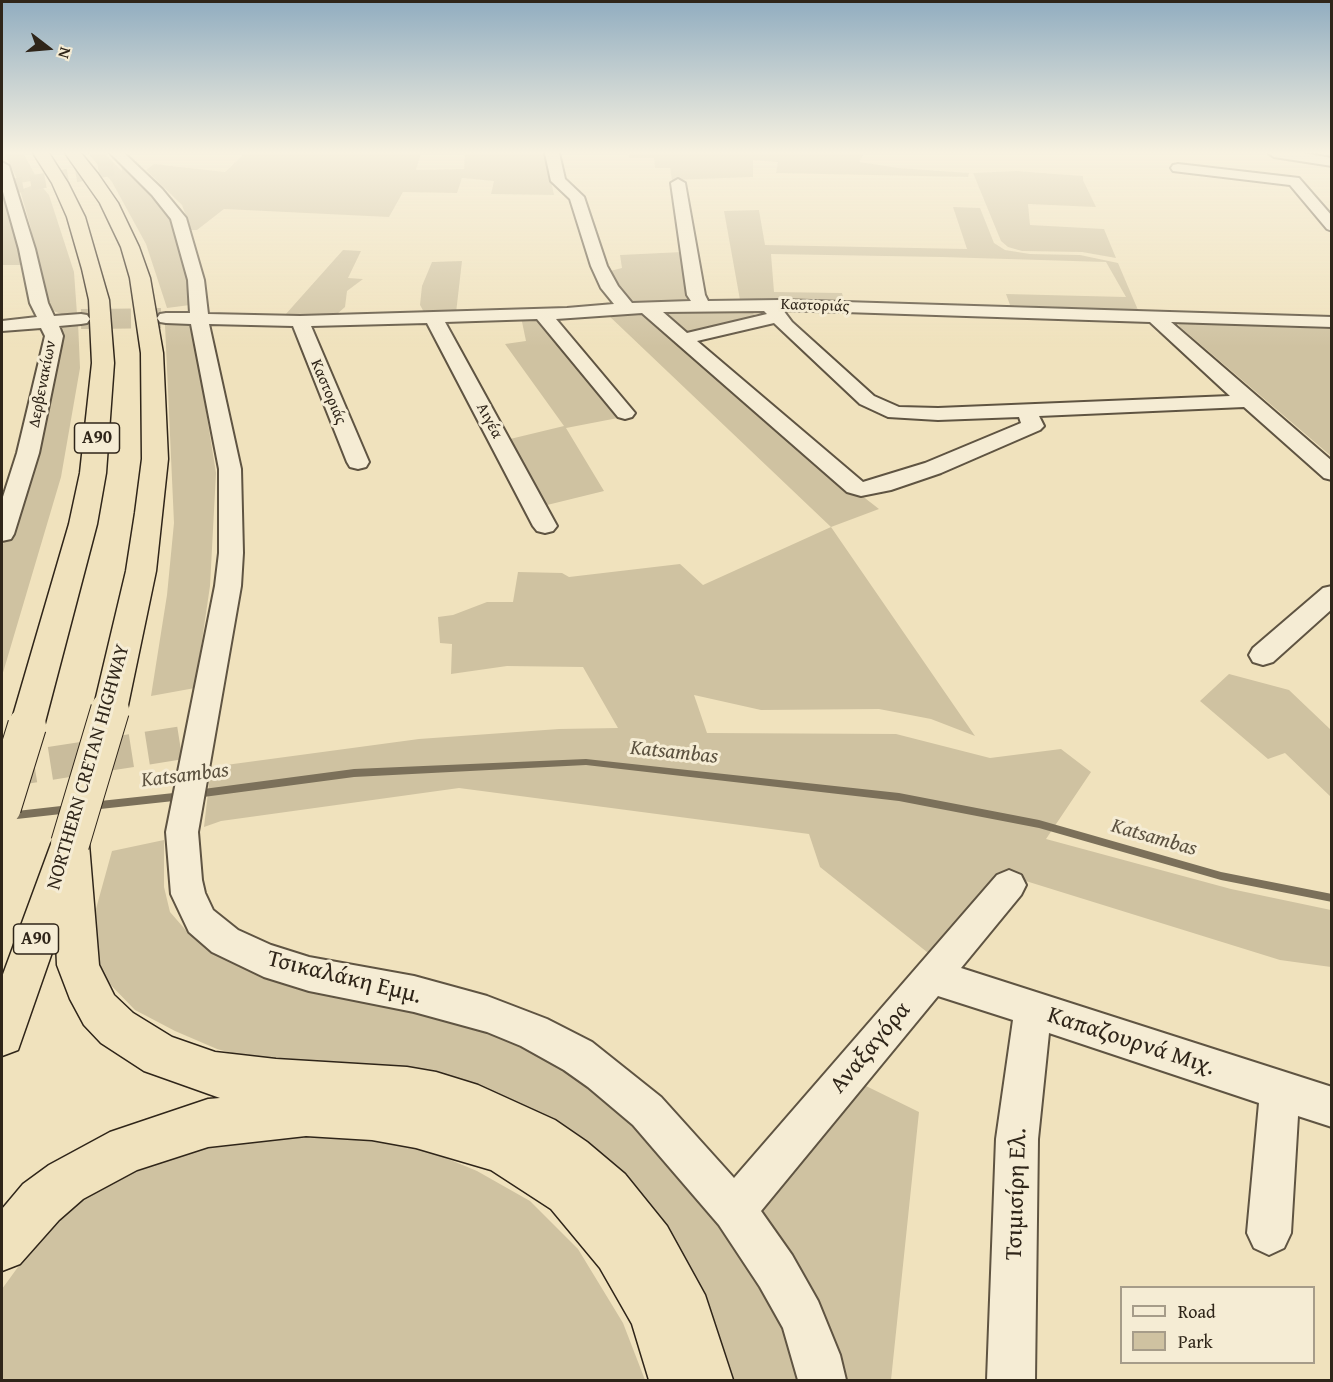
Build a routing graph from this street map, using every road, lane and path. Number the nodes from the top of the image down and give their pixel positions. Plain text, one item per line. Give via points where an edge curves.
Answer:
1 (16, 217) edge
2 (76, 217) edge
3 (116, 217) edge
4 (178, 217) edge
5 (584, 217) edge
6 (684, 217) edge
7 (703, 306) junction
8 (636, 307) junction
9 (773, 311) junction
10 (542, 314) junction
11 (1155, 316) junction
12 (433, 317) junction
13 (182, 318) junction
14 (81, 319) tunnel mouth
15 (48, 321) junction
16 (300, 321) junction
17 (1332, 322) edge
18 (2, 326) edge
19 (684, 339) junction
20 (1249, 401) junction
21 (1026, 410) junction
22 (625, 413) dead end
23 (358, 462) dead end
24 (1332, 473) edge
25 (545, 526) dead end
26 (2, 534) edge
27 (1332, 594) edge
28 (1263, 655) dead end
29 (2, 807) edge
30 (70, 844) junction
31 (1009, 885) dead end
32 (931, 976) junction
33 (1033, 1009) junction
34 (2, 1035) edge
35 (1280, 1089) junction
36 (1332, 1107) edge
37 (734, 1210) junction
38 (1269, 1233) dead end
39 (2, 1246) edge
40 (676, 1380) edge
41 (706, 1380) edge
42 (822, 1380) edge
43 (1011, 1380) edge

1 - 15 street, Δερβενακίων via 39,303
2 - 29 highway, Α90, bridge via 100,309 103,363 95,449 83,524
3 - 30 highway, NORTHERN CRETAN HIGHWAY / Α90, bridge via 140,278 152,353 155,459 141,571 110,710
4 - 13 street, Τσικαλάκη Εμμ. via 196,280
5 - 8 street via 610,288
6 - 7 street via 696,295
7 - 8 street, Καστοριάς
7 - 9 street, Καστοριάς
8 - 10 street, Καστοριάς
8 - 19 street
9 - 11 street, Καστοριάς
9 - 19 street
9 - 21 street via 867,400 886,411 918,415
10 - 12 street, Καστοριάς
10 - 22 street
11 - 17 street, Καστοριάς
11 - 20 street
12 - 16 street, Καστοριάς
12 - 25 street, Αιγέα
13 - 16 street, Καστοριάς
13 - 37 street, Τσικαλάκη Εμμ. via 230,469 228,586 182,832 186,887 201,921 225,941 280,966 414,994 534,1032 602,1073 647,1111
14 - 15 street
15 - 18 street
15 - 26 street, Δερβενακίων via 54,336 39,406
16 - 23 street, Καστοριάς
19 - 21 street via 861,489 933,468 1033,426
20 - 21 street
20 - 24 street
27 - 28 street
30 - 34 highway, NORTHERN CRETAN HIGHWAY / Α90
30 - 41 highway via 78,965 99,1010 117,1028 160,1055 194,1069 227,1077 406,1089 478,1108 538,1137 570,1159 621,1205 649,1244 686,1314
31 - 32 street, Αναξαγόρα
32 - 33 street, Καπαζουρνά Μιχ.
32 - 37 street, Αναξαγόρα
33 - 35 street, Καπαζουρνά Μιχ.
33 - 43 street, Τσιμισίρη Ελ. via 1017,1139
35 - 36 street, Καπαζουρνά Μιχ.
35 - 38 street
37 - 42 street, Τσικαλάκη Εμμ. via 802,1317
39 - 40 highway via 41,1202 66,1182 127,1149 207,1123 306,1113 416,1124 503,1150 568,1192 618,1250 655,1313

